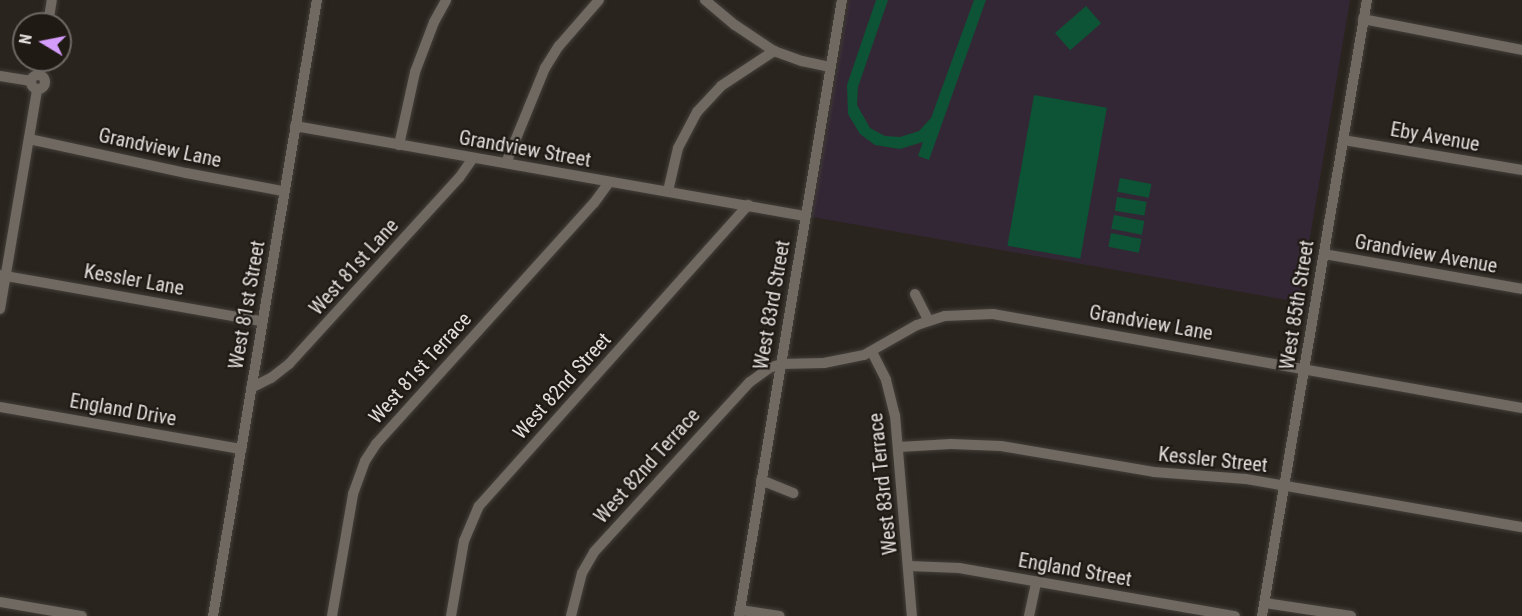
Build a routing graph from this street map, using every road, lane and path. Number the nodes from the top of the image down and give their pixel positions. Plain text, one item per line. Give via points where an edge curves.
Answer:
1 (317, 0) edge
2 (446, 0) edge
3 (599, 0) edge
4 (705, 0) edge
5 (842, 0) edge
6 (1367, 0) edge
7 (1363, 20) junction
8 (1522, 50) edge
9 (774, 51) junction
10 (830, 66) junction
11 (38, 72) edge
12 (0, 76) edge
13 (35, 82) junction
14 (295, 126) junction
15 (30, 139) junction
16 (1343, 140) junction
17 (399, 144) junction
18 (473, 158) junction
19 (506, 163) junction
20 (1522, 170) edge
21 (609, 182) junction
22 (284, 191) junction
23 (668, 191) junction
24 (748, 205) junction
25 (806, 216) junction
26 (1324, 254) junction
27 (3, 276) edge
28 (1522, 289) edge
29 (915, 294) dead end
30 (0, 309) edge
31 (928, 320) junction
32 (262, 321) junction
33 (872, 352) junction
34 (781, 364) junction
35 (1305, 370) junction
36 (251, 388) junction
37 (0, 407) edge
38 (1522, 408) edge
39 (899, 447) junction
40 (241, 449) junction
41 (761, 480) junction
42 (1285, 485) junction
43 (794, 493) dead end
44 (1522, 527) edge
45 (909, 566) junction
46 (1036, 582) junction
47 (0, 602) edge
48 (1265, 603) junction
49 (740, 613) edge
50 (82, 616) edge
51 (213, 616) edge
52 (332, 616) edge
53 (451, 616) edge
54 (571, 616) edge
55 (780, 616) edge
56 (912, 616) edge
57 (1029, 616) edge
58 (1235, 616) edge
59 (1262, 616) edge
60 (1351, 616) edge

1 - 14 street, West 81st Street
2 - 17 street via 415,72
3 - 19 street via 559,46 545,69
4 - 9 street
5 - 10 street, West 83rd Street
6 - 7 street, West 85th Street
7 - 8 street
7 - 16 street, West 85th Street
9 - 10 street
9 - 23 street via 721,86 697,112 678,148
10 - 25 street, West 83rd Street
11 - 13 street
12 - 13 street
13 - 15 street
14 - 17 street, Grandview Street
14 - 22 street, West 81st Street
15 - 22 street, Grandview Lane
15 - 27 street
16 - 20 street, Eby Avenue
16 - 26 street, West 85th Street
17 - 18 street, Grandview Street
18 - 19 street, Grandview Street
18 - 36 street, West 81st Lane via 289,364
19 - 21 street, Grandview Street
21 - 23 street, Grandview Street
21 - 52 street, West 81st Terrace via 594,204 375,444 353,494
22 - 32 street, West 81st Street
23 - 24 street, Grandview Street
24 - 25 street
24 - 53 street, West 82nd Street via 479,506 464,541
25 - 34 street, West 83rd Street
26 - 28 street, Grandview Avenue
26 - 35 street, West 85th Street
27 - 30 street
27 - 32 street, Kessler Lane
29 - 31 street
31 - 33 street, Grandview Lane
31 - 35 street, Grandview Lane via 956,314 993,314
32 - 36 street, West 81st Street
33 - 34 street, Grandview Lane via 824,363
33 - 39 street, West 83rd Terrace via 891,398
34 - 41 street, West 83rd Street
34 - 54 street, West 82nd Terrace via 760,374 741,390 594,552 582,573
35 - 38 street, Grandview Lane
35 - 42 street, West 85th Street
36 - 40 street, West 81st Street
37 - 40 street, England Drive
39 - 42 street, Kessler Street via 980,444 1154,472
39 - 45 street, West 83rd Terrace
40 - 51 street, West 81st Street
41 - 43 street
41 - 49 street, West 83rd Street
42 - 44 street, Kessler Street
42 - 48 street, West 85th Street
45 - 46 street, England Street via 947,567
45 - 56 street, West 83rd Terrace
46 - 57 street
46 - 58 street, England Street
47 - 50 street
48 - 59 street, West 85th Street
48 - 60 street
49 - 55 street

